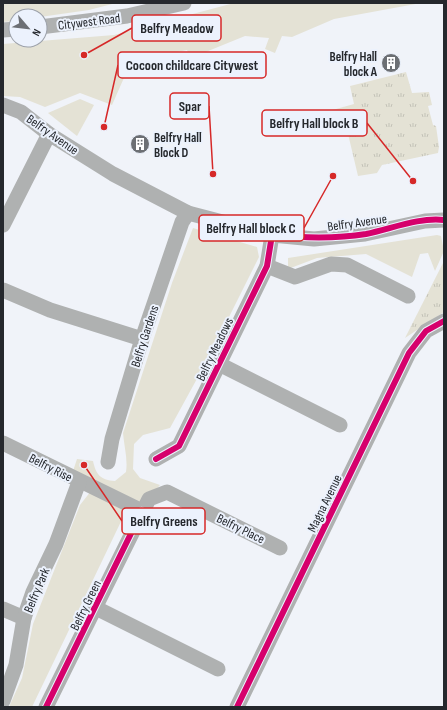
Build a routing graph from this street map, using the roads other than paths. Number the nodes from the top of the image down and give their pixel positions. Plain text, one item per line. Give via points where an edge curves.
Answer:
1 (184, 3) edge
2 (48, 26) edge
3 (3, 105) edge
4 (49, 134) junction
5 (188, 213) junction
6 (444, 220) edge
7 (3, 225) edge
8 (272, 235) junction
9 (267, 266) junction
10 (3, 290) edge
11 (408, 296) dead end
12 (444, 320) edge
13 (142, 340) junction
14 (219, 364) junction
15 (340, 425) dead end
16 (3, 443) edge
17 (156, 458) dead end
18 (108, 462) dead end
19 (79, 482) junction
20 (142, 511) junction
21 (280, 548) dead end
22 (96, 608) junction
23 (3, 609) edge
24 (24, 618) junction
25 (218, 669) dead end
26 (3, 701) edge
27 (46, 707) edge
28 (237, 707) edge

1 - 2 street, Citywest Road via 127,16
3 - 4 street, Belfry Avenue via 21,112
4 - 5 street, Belfry Avenue via 113,174
4 - 7 street
5 - 8 street, Belfry Avenue
5 - 13 street, Belfry Gardens via 182,222
6 - 8 street, Belfry Avenue via 425,221 365,234 321,238
8 - 9 street, Belfry Meadows
9 - 11 street via 295,277 331,264 347,265
9 - 14 street, Belfry Meadows
10 - 13 street via 50,310
12 - 28 street, Magna Avenue via 426,331 409,353
13 - 18 street, Belfry Gardens via 112,439
14 - 15 street
14 - 17 street, Belfry Meadows via 179,446
16 - 19 street, Belfry Rise
19 - 20 street, Belfry Rise
19 - 24 street, Belfry Park
20 - 21 street, Belfry Place via 149,499 167,492
20 - 22 street, Belfry Green
22 - 25 street
22 - 27 street, Belfry Green
23 - 24 street
24 - 26 street, Belfry Park via 16,665

